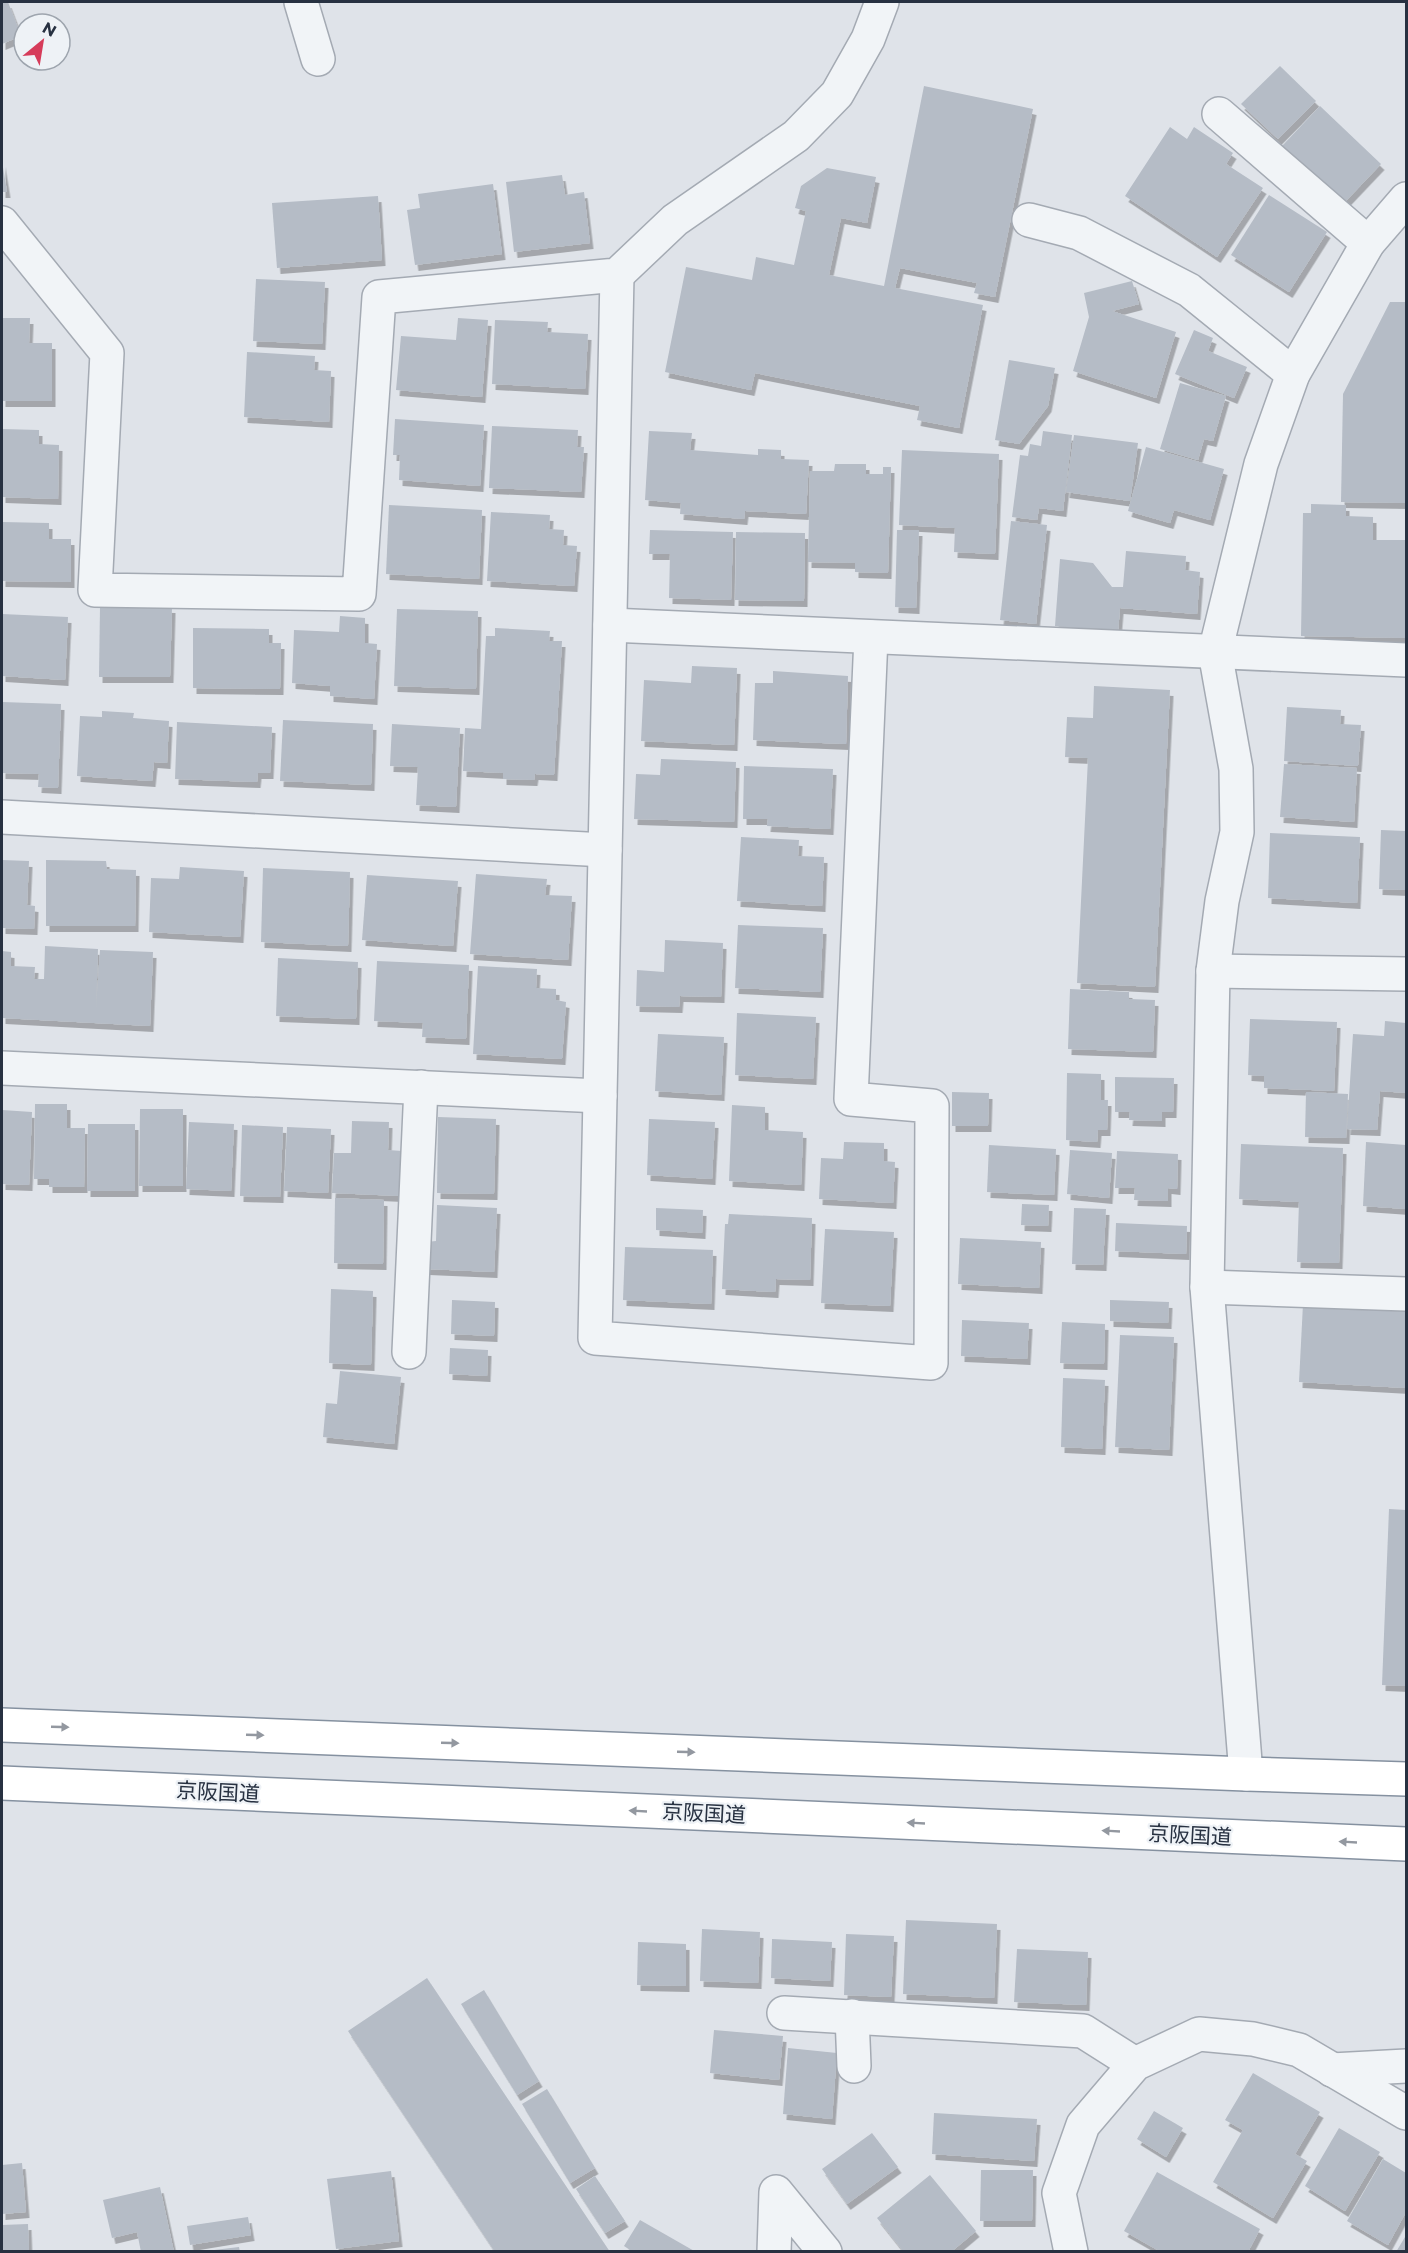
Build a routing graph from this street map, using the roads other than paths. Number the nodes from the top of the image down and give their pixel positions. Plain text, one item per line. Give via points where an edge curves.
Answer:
1 (302, 2) edge
2 (882, 2) edge
3 (318, 60) dead end
4 (1220, 114) dead end
5 (1407, 200) edge
6 (1029, 220) dead end
7 (2, 223) edge
8 (1368, 243) junction
9 (617, 275) junction
10 (1293, 374) junction
11 (610, 625) junction
12 (871, 637) junction
13 (1215, 652) junction
14 (1407, 660) edge
15 (2, 817) edge
16 (605, 850) junction
17 (1213, 971) junction
18 (1407, 974) edge
19 (2, 1068) edge
20 (421, 1088) junction
21 (600, 1096) junction
22 (1207, 1287) junction
23 (1407, 1294) edge
24 (409, 1352) dead end
25 (2, 1725) edge
26 (1246, 1774) junction
27 (1407, 1779) edge
28 (2, 1783) edge
29 (1407, 1844) edge
30 (784, 2013) dead end
31 (852, 2016) junction
32 (1135, 2064) junction
33 (854, 2066) dead end
34 (1407, 2066) edge
35 (1332, 2070) junction
36 (1407, 2114) edge
37 (774, 2252) edge
38 (825, 2252) edge
39 (1071, 2252) edge

1 - 3 street
2 - 9 street via 868,39 837,94 796,136 675,220
4 - 8 street
5 - 8 street
6 - 10 street via 1079,233 1189,290
7 - 9 street via 107,353 95,590 359,594 379,297
8 - 10 street
9 - 11 street
10 - 13 street via 1261,464
11 - 12 street
11 - 16 street
12 - 13 street
12 - 21 street via 851,1099 932,1106 931,1363 595,1338
13 - 14 street
13 - 17 street via 1236,769 1237,832 1222,901
15 - 16 street
16 - 21 street
17 - 18 street
17 - 22 street
19 - 20 street
20 - 21 street
20 - 24 street
22 - 23 street
22 - 26 street
25 -> 26 highway
26 - 27 highway
29 -> 28 highway, 京阪国道
30 - 31 street
31 - 32 street via 1083,2031
31 - 33 street
32 - 35 street via 1199,2034 1299,2050
32 - 39 street via 1083,2125 1059,2193
34 - 35 street
35 - 36 street
37 - 38 street via 776,2192

